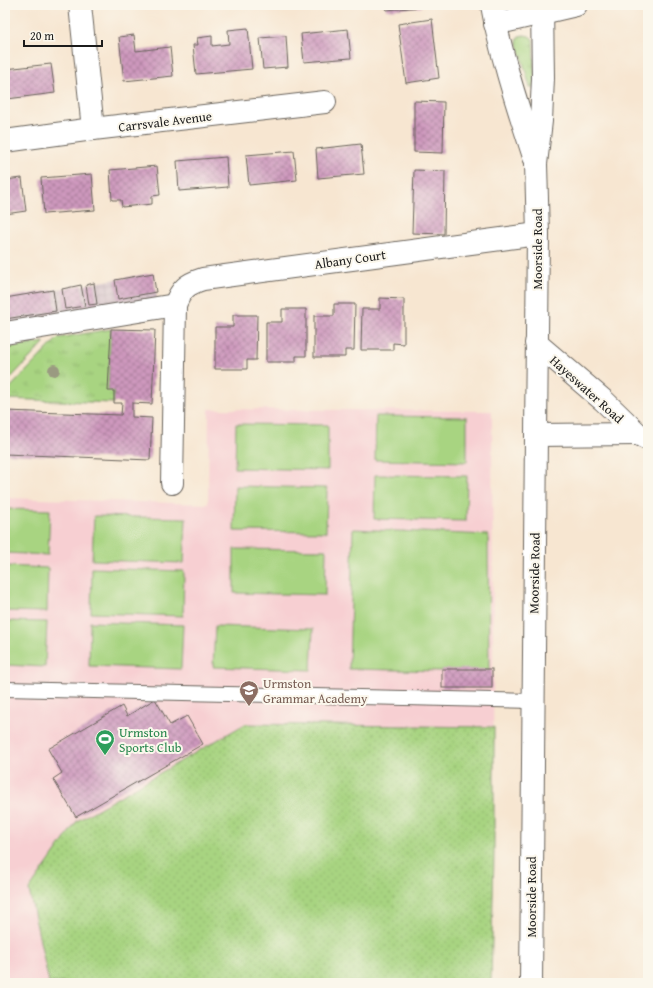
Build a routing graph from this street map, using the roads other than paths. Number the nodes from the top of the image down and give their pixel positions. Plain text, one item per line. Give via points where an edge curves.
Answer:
1 (80, 5) edge
2 (576, 5) edge
3 (542, 9) edge
4 (493, 15) edge
5 (326, 102) dead end
6 (93, 129) junction
7 (5, 141) edge
8 (536, 164) junction
9 (538, 234) junction
10 (175, 305) junction
11 (5, 333) edge
12 (536, 343) junction
13 (536, 436) junction
14 (643, 437) edge
15 (172, 483) dead end
16 (5, 689) edge
17 (533, 701) junction
18 (531, 983) edge

1 - 6 street
2 - 3 street
3 - 4 street
3 - 8 street, Moorside Road via 543,78
4 - 8 street, Moorside Road via 509,80
5 - 6 street, Carrsvale Avenue
6 - 7 street, Carrsvale Avenue
8 - 9 street, Moorside Road
9 - 10 street, Albany Court via 203,279 185,287
9 - 12 street, Moorside Road
10 - 11 street
10 - 15 street, Albany Court
12 - 13 street, Moorside Road
12 - 14 street, Hayeswater Road
13 - 14 street, Hayeswater Road
13 - 17 street, Moorside Road
16 - 17 lane
17 - 18 street, Moorside Road

